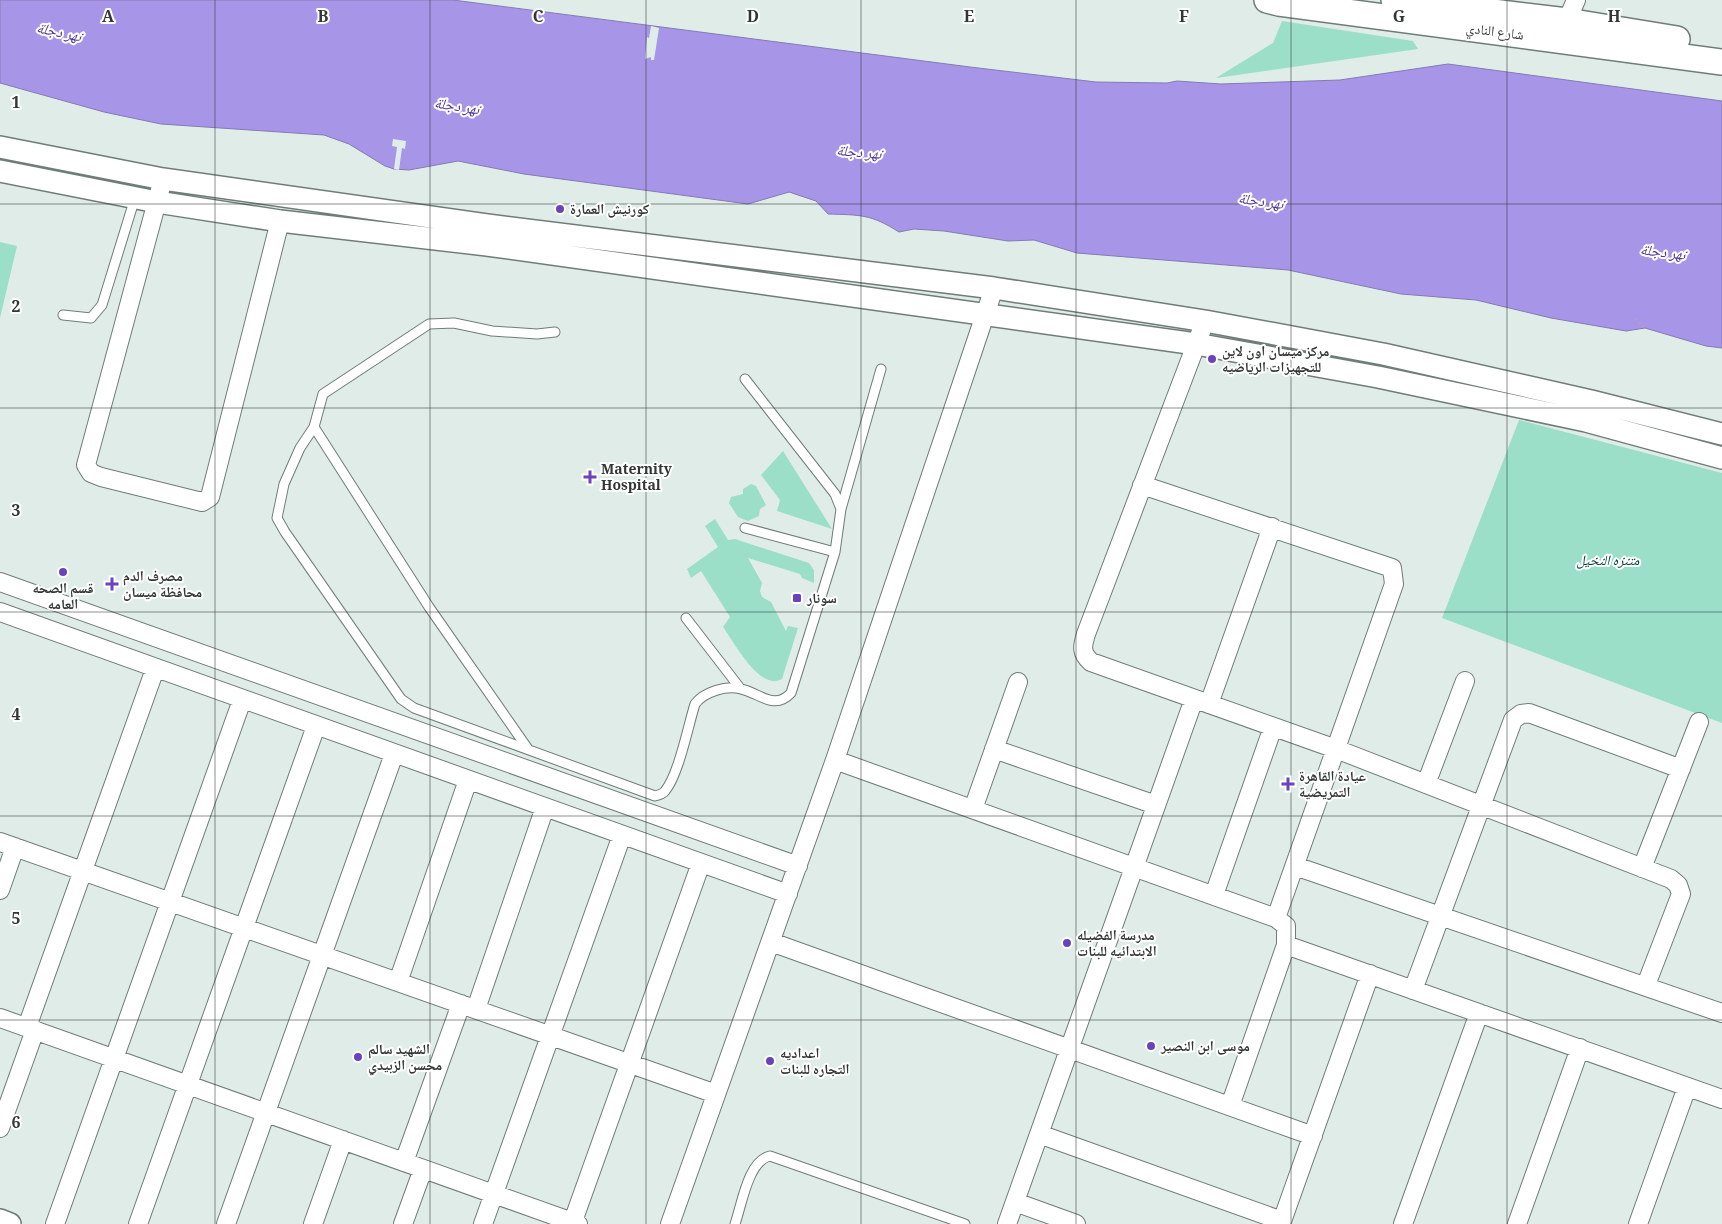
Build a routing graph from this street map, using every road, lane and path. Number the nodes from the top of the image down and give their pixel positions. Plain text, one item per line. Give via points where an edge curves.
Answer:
1 (1267, 0) edge
2 (1394, 0) edge
3 (1571, 11) edge
4 (1722, 45) edge
5 (1722, 62) edge
6 (0, 148) edge
7 (0, 171) edge
8 (163, 179) junction
9 (135, 197) junction
10 (157, 202) junction
11 (280, 221) junction
12 (994, 288) junction
13 (986, 314) junction
14 (63, 315) dead end
15 (1636, 319) dead end
16 (1204, 321) junction
17 (1645, 328) dead end
18 (555, 332) dead end
19 (1196, 344) junction
20 (881, 369) dead end
21 (745, 379) dead end
22 (314, 427) junction
23 (1722, 434) edge
24 (1722, 458) edge
25 (1142, 485) junction
26 (841, 509) junction
27 (1272, 527) junction
28 (745, 528) dead end
29 (835, 552) junction
30 (0, 582) edge
31 (0, 612) edge
32 (686, 618) dead end
33 (155, 669) junction
34 (1466, 681) dead end
35 (1018, 682) dead end
36 (740, 688) junction
37 (242, 700) junction
38 (1202, 701) junction
39 (350, 707) junction
40 (1699, 722) dead end
41 (316, 726) junction
42 (1274, 727) junction
43 (340, 734) junction
44 (994, 749) junction
45 (1336, 749) junction
46 (528, 750) junction
47 (394, 754) junction
48 (836, 760) junction
49 (1681, 769) junction
50 (468, 780) junction
51 (1426, 784) junction
52 (1156, 805) junction
53 (1480, 805) junction
54 (545, 807) junction
55 (973, 809) junction
56 (622, 835) junction
57 (8, 844) edge
58 (701, 863) junction
59 (798, 866) junction
60 (1295, 866) junction
61 (1134, 867) junction
62 (1642, 868) junction
63 (83, 871) junction
64 (0, 890) edge
65 (788, 894) junction
66 (1214, 895) junction
67 (170, 902) junction
68 (1441, 915) junction
69 (1276, 918) junction
70 (244, 927) junction
71 (770, 942) junction
72 (1286, 945) junction
73 (322, 955) junction
74 (1370, 974) junction
75 (398, 982) junction
76 (1646, 986) junction
77 (1414, 990) junction
78 (468, 1007) junction
79 (1479, 1013) junction
80 (1722, 1013) edge
81 (0, 1018) edge
82 (31, 1029) junction
83 (550, 1035) junction
84 (1580, 1048) junction
85 (1070, 1049) junction
86 (114, 1058) junction
87 (629, 1063) junction
88 (187, 1084) junction
89 (1687, 1086) junction
90 (716, 1094) junction
91 (1722, 1099) edge
92 (1230, 1106) junction
93 (266, 1113) junction
94 (0, 1128) edge
95 (1039, 1134) junction
96 (1313, 1136) junction
97 (343, 1140) junction
98 (404, 1162) junction
99 (423, 1168) junction
100 (494, 1194) junction
101 (1015, 1202) junction
102 (0, 1220) edge
103 (1282, 1222) edge
104 (574, 1223) edge
105 (10, 1224) edge
106 (55, 1224) edge
107 (138, 1224) edge
108 (226, 1224) edge
109 (313, 1224) edge
110 (403, 1224) edge
111 (483, 1224) edge
112 (670, 1224) edge
113 (735, 1224) edge
114 (965, 1224) edge
115 (1007, 1224) edge
116 (1076, 1224) edge
117 (1403, 1224) edge
118 (1517, 1224) edge
119 (1638, 1224) edge

1 - 5 main road, شارع النادي
2 - 3 main road, شارع النادي
3 - 4 main road, شارع النادي
6 - 8 street
7 - 9 street
8 - 10 street
8 - 12 street via 487,225
9 - 10 street
9 - 14 lane via 102,305 91,318
10 - 11 street
10 - 11 street via 86,465 91,473 101,477 202,502 210,497
11 - 13 street via 487,245
12 - 13 street
12 - 16 street
13 - 19 street
13 - 48 street
15 - 17 path
16 - 19 street
16 - 23 street via 1383,354 1591,400
18 - 22 lane via 537,334 492,331 454,323 429,324 323,394
19 - 24 street via 1586,421
19 - 25 street
20 - 26 lane
21 - 26 lane via 835,494
22 - 46 lane via 428,607
22 - 46 lane via 300,448 284,484 278,518 285,532 402,699 414,708
25 - 27 street
25 - 38 street via 1086,634 1082,646 1084,655 1091,662
26 - 29 lane
27 - 38 street
27 - 45 street via 1383,563 1392,568 1395,576
28 - 29 lane
29 - 36 lane via 791,693 784,700 773,702
30 - 39 street
31 - 33 street
32 - 36 lane
33 - 37 street
33 - 63 street
34 - 51 street
35 - 44 street
36 - 46 lane via 710,691 700,696 673,775 662,795 647,794
37 - 41 street
37 - 67 street
38 - 42 street
38 - 52 street
39 - 43 street
39 - 59 street
40 - 49 street
41 - 43 street
41 - 70 street
42 - 45 street
42 - 66 street
43 - 47 street
44 - 52 street
44 - 55 street
45 - 51 street
45 - 60 street
47 - 50 street
47 - 73 street
48 - 55 street
48 - 59 street
49 - 53 street via 1529,713 1521,714 1513,720
49 - 62 street
50 - 54 street
50 - 75 street
51 - 53 street
52 - 61 street
53 - 62 street
53 - 68 street
54 - 56 street
54 - 78 street
55 - 61 street
56 - 58 street
56 - 83 street
57 - 63 street
57 - 64 street
58 - 65 street
58 - 87 street
59 - 65 street
60 - 68 street
60 - 69 street
61 - 66 street
61 - 85 street
62 - 76 street via 1671,879 1681,894
63 - 67 street
63 - 82 street
65 - 71 street
66 - 69 street
67 - 70 street
67 - 86 street
68 - 76 street
68 - 77 street
69 - 72 street via 1286,926
70 - 73 street
70 - 88 street
71 - 85 street
71 - 90 street
72 - 74 street
72 - 92 street
73 - 75 street
73 - 93 street
74 - 77 street
74 - 96 street
75 - 78 street
76 - 80 street
77 - 79 street
78 - 83 street
78 - 98 street
79 - 84 street
79 - 117 street
81 - 82 street
82 - 86 street
82 - 94 street
83 - 87 street
83 - 100 street
84 - 89 street
84 - 118 street
85 - 92 street
85 - 95 street
86 - 88 street
86 - 106 street
87 - 90 street
87 - 104 street
88 - 93 street
88 - 107 street
89 - 91 street
89 - 119 street
90 - 112 street
92 - 96 street
93 - 97 street
93 - 108 street
95 - 101 street
95 - 103 street
96 - 103 street
97 - 98 street
97 - 109 street
98 - 99 street
99 - 100 street
99 - 110 street
100 - 104 street
100 - 111 street
101 - 115 street
101 - 116 street
102 - 105 street
113 - 114 lane via 752,1172 762,1158 770,1156

